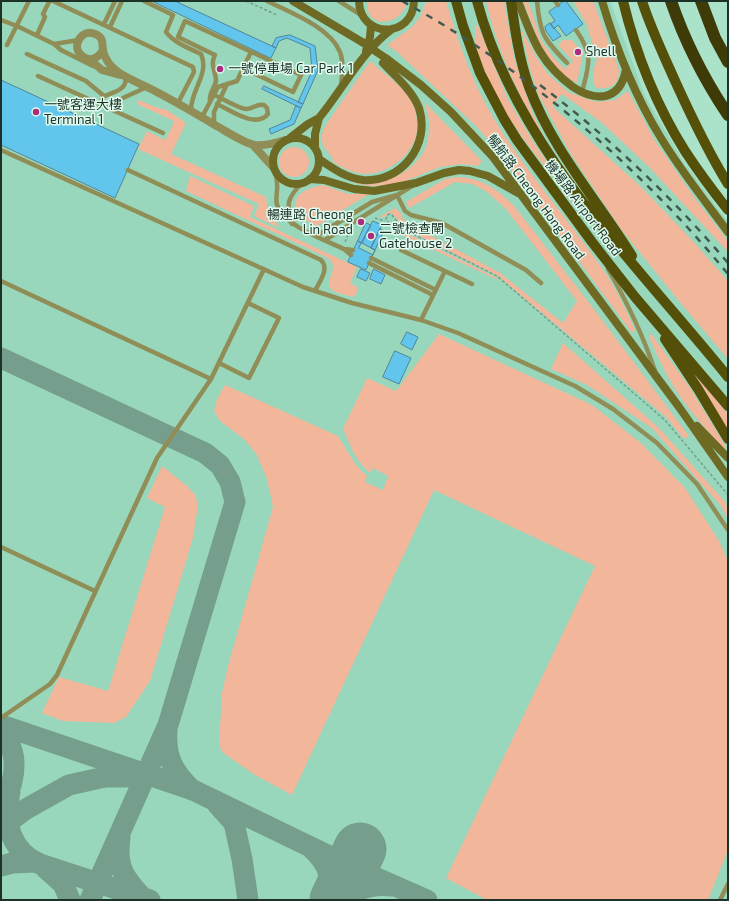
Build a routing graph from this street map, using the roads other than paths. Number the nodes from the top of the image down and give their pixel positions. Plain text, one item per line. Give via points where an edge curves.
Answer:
1 (29, 1) edge
2 (50, 1) edge
3 (54, 1) edge
4 (115, 1) edge
5 (122, 1) edge
6 (144, 1) edge
7 (267, 1) edge
8 (293, 1) edge
9 (339, 1) edge
10 (360, 1) edge
11 (414, 1) edge
12 (456, 1) edge
13 (477, 1) edge
14 (511, 1) edge
15 (518, 1) edge
16 (537, 1) edge
17 (602, 1) edge
18 (623, 1) edge
19 (642, 1) edge
20 (671, 1) edge
21 (701, 1) edge
22 (363, 17) junction
23 (1, 20) edge
24 (104, 24) junction
25 (371, 25) junction
26 (17, 26) junction
27 (110, 27) junction
28 (392, 30) junction
29 (576, 30) dead end
30 (37, 35) junction
31 (78, 40) junction
32 (54, 44) junction
33 (7, 45) dead end
34 (103, 50) junction
35 (251, 52) junction
36 (27, 54) dead end
37 (365, 55) junction
38 (90, 60) junction
39 (385, 61) junction
40 (567, 62) dead end
41 (728, 62) edge
42 (243, 68) junction
43 (626, 69) junction
44 (102, 70) junction
45 (38, 76) dead end
46 (124, 76) junction
47 (227, 84) junction
48 (147, 87) junction
49 (341, 90) junction
50 (582, 92) junction
51 (214, 95) junction
52 (104, 96) junction
53 (220, 98) junction
54 (210, 101) junction
55 (100, 104) junction
56 (178, 104) junction
57 (217, 104) junction
58 (108, 108) junction
59 (191, 111) junction
60 (728, 115) edge
61 (202, 117) junction
62 (319, 118) junction
63 (214, 124) junction
64 (163, 133) dead end
65 (288, 139) junction
66 (253, 145) junction
67 (315, 148) junction
68 (1, 150) edge
69 (319, 159) junction
70 (274, 169) junction
71 (128, 170) dead end
72 (310, 179) junction
73 (302, 183) junction
74 (416, 183) junction
75 (728, 184) edge
76 (397, 195) junction
77 (522, 196) junction
78 (728, 210) edge
79 (292, 224) junction
80 (728, 232) edge
81 (316, 236) junction
82 (325, 240) junction
83 (592, 242) junction
84 (402, 250) dead end
85 (352, 253) dead end
86 (371, 258) dead end
87 (368, 264) dead end
88 (264, 269) junction
89 (445, 271) junction
90 (647, 280) junction
91 (1, 281) edge
92 (541, 283) dead end
93 (472, 284) dead end
94 (436, 290) junction
95 (315, 291) junction
96 (433, 295) junction
97 (635, 297) junction
98 (248, 303) junction
99 (422, 320) junction
100 (219, 363) junction
101 (728, 377) edge
102 (658, 378) junction
103 (211, 379) junction
104 (728, 406) edge
105 (679, 407) junction
106 (728, 439) edge
107 (728, 458) edge
108 (728, 477) edge
109 (728, 530) edge
110 (1, 547) edge
111 (95, 591) junction
112 (1, 718) edge
113 (728, 884) edge
114 (720, 900) edge

1 - 26 lane
2 - 30 lane
3 - 24 lane
4 - 24 lane
5 - 27 lane
6 - 59 lane via 174,15 166,32 170,38 201,54 203,58 204,70 192,99
7 - 49 lane via 308,22 333,41 340,54
8 - 39 street, bridge via 362,42
9 - 22 lane
10 - 22 street
11 - 28 street via 406,22
12 - 83 main road, 機場路 Airport Road via 480,73 504,118
13 - 90 main road, 機場路 Airport Road via 502,69 535,133 585,205
14 - 90 main road via 520,60 539,111 558,148
15 - 50 street via 530,33 544,59 554,72
16 - 40 lane via 539,22 544,37
17 - 43 street
18 - 78 main road via 639,56 664,113 694,164
19 - 75 main road via 661,51 694,122
20 - 60 highway via 694,57
21 - 41 highway
22 - 25 street
23 - 26 lane
24 - 27 lane
25 - 28 street
25 - 37 street
26 - 30 lane
26 - 33 lane
27 - 56 lane via 193,67 194,72
28 - 37 street via 381,37
29 - 50 lane via 585,43 589,57
30 - 32 lane
31 - 32 lane
31 - 34 street via 85,34 94,33 103,41
31 - 38 street via 79,54
32 - 44 lane
34 - 38 street via 98,57
34 - 46 street via 113,68
35 - 42 lane
35 - 42 lane via 301,75 293,92
35 - 54 lane via 185,20 178,37 215,54 212,60 216,81
36 - 52 lane via 86,81
37 - 49 street
38 - 44 street
39 - 69 street via 412,95 420,114 420,137 411,158 392,174 369,180 343,174
39 - 77 street, 暢航路 Cheong Hong Road via 421,85 470,132
42 - 47 lane via 237,81
43 - 50 street via 623,82 614,92 600,97
43 - 80 street via 660,136 688,179
44 - 46 street
45 - 55 lane
46 - 48 street
46 - 52 lane via 124,87
47 - 51 lane via 218,87
47 - 53 lane
48 - 56 street
48 - 58 lane
49 - 62 street
51 - 53 lane
51 - 54 lane
52 - 55 lane
53 - 57 lane
53 - 57 lane via 243,109 258,104 264,105 268,114 261,119 252,120
54 - 61 lane
55 - 58 lane
56 - 59 street
57 - 63 lane via 213,115
58 - 64 lane
59 - 61 street
61 - 63 street
62 - 65 street
62 - 67 street
63 - 66 street
65 - 66 street via 266,145
65 - 67 street via 301,138
65 - 70 street via 274,152
66 - 70 street
67 - 69 street
68 - 88 lane
69 - 72 street via 318,168
70 - 73 street via 280,178 287,182
70 - 79 lane via 277,205
71 - 95 lane via 321,260 325,269
72 - 73 street
72 - 74 street via 374,191
73 - 79 lane via 289,201 288,211
74 - 76 lane
74 - 77 street via 444,173 473,171 500,182
76 - 81 lane via 372,202
76 - 82 lane
76 - 92 lane via 405,211 411,215 442,223 526,270
77 - 102 street, 暢航路 Cheong Hong Road
79 - 81 lane
81 - 82 lane
82 - 85 lane
83 - 97 main road, 機場路 Airport Road
83 - 102 lane via 625,299
84 - 89 lane
86 - 94 lane
87 - 96 lane
88 - 95 lane
88 - 98 lane
89 - 93 lane
89 - 94 lane
90 - 101 main road, 機場路 Airport Road
91 - 103 lane
94 - 96 lane
95 - 99 lane
96 - 99 lane
97 - 104 main road, 機場路 Airport Road
97 - 106 main road via 698,389
98 - 100 lane
98 - 100 lane via 279,318 250,378
99 - 109 lane via 458,332 575,386 613,409 657,443 697,484
100 - 103 lane
102 - 105 street
103 - 111 lane via 157,458
105 - 107 street
105 - 108 street
110 - 111 lane
111 - 112 lane via 57,675 50,684
113 - 114 lane

